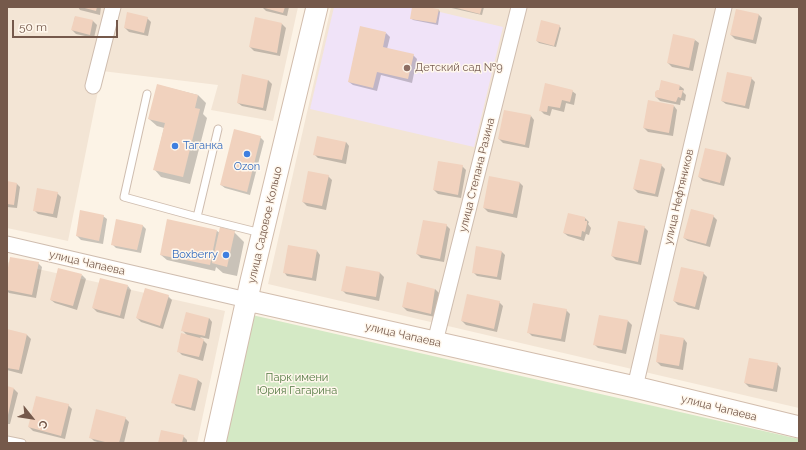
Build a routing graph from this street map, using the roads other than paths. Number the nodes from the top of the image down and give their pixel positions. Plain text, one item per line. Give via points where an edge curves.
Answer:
1 (113, 7) edge
2 (316, 7) edge
3 (519, 7) edge
4 (724, 7) edge
5 (92, 86) dead end
6 (147, 94) dead end
7 (218, 130) dead end
8 (197, 217) junction
9 (263, 233) junction
10 (7, 244) edge
11 (247, 300) junction
12 (435, 342) junction
13 (635, 387) junction
14 (799, 427) edge
15 (7, 440) edge
16 (22, 443) edge
17 (215, 443) edge

1 - 5 street
2 - 9 street, улица Садовое Кольцо
3 - 12 street, улица Степана Разина
4 - 13 street, улица Нефтяников
6 - 8 lane via 124,197
7 - 8 lane
8 - 9 lane
9 - 11 street, улица Садовое Кольцо
10 - 11 street, улица Чапаева
11 - 12 street, улица Чапаева
11 - 17 street, улица Садовое Кольцо
12 - 13 street, улица Чапаева
13 - 14 street, улица Чапаева
15 - 16 lane

